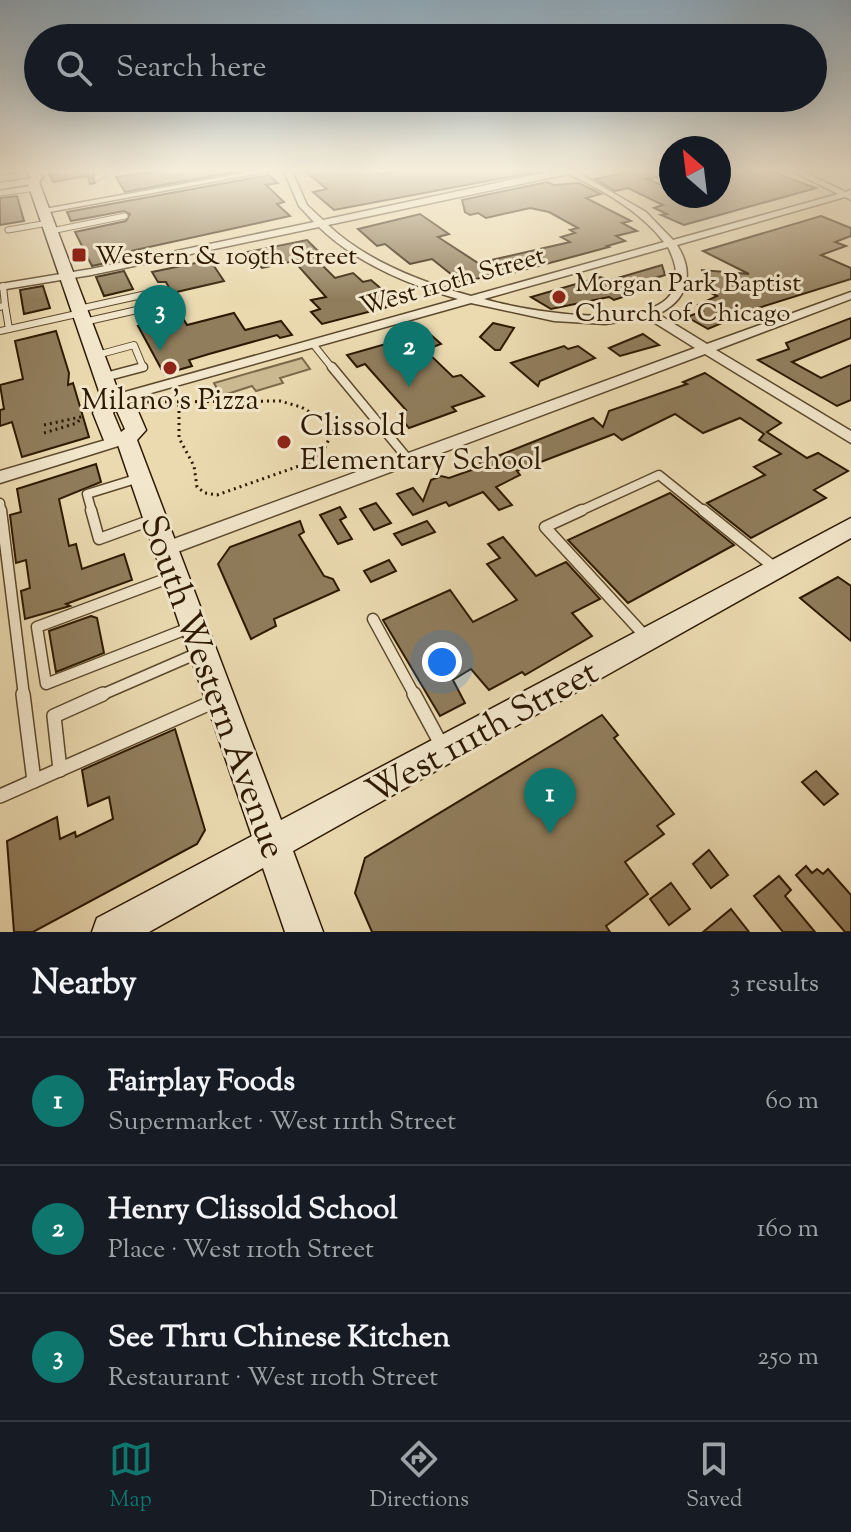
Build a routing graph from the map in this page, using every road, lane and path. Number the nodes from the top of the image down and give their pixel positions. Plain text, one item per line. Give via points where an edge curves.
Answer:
1 (45, 212) edge
2 (86, 212) edge
3 (311, 212) edge
4 (373, 212) edge
5 (638, 212) edge
6 (784, 212) edge
7 (125, 216) dead end
8 (48, 221) junction
9 (321, 224) junction
10 (8, 230) dead end
11 (671, 243) junction
12 (67, 275) junction
13 (2, 287) edge
14 (851, 295) edge
15 (467, 300) junction
16 (2, 306) edge
17 (81, 314) junction
18 (649, 314) junction
19 (9, 329) junction
20 (0, 331) edge
21 (313, 344) junction
22 (705, 349) junction
23 (96, 355) junction
24 (104, 377) junction
25 (112, 400) junction
26 (143, 401) dead end
27 (179, 403) junction
28 (44, 425) dead end
29 (44, 433) dead end
30 (851, 438) edge
31 (126, 439) junction
32 (408, 459) junction
33 (0, 477) edge
34 (140, 477) junction
35 (0, 503) edge
36 (155, 519) junction
37 (851, 527) edge
38 (166, 549) junction
39 (776, 568) junction
40 (175, 576) junction
41 (373, 619) dead end
42 (194, 626) junction
43 (648, 639) junction
44 (203, 651) junction
45 (220, 699) junction
46 (444, 750) junction
47 (60, 770) junction
48 (34, 781) junction
49 (0, 796) edge
50 (272, 845) junction
51 (111, 932) edge
52 (304, 932) edge

1 - 8 main road, South Western Avenue
2 - 8 street
3 - 9 street
4 - 9 street
5 - 11 street
6 - 11 street, West 110th Street
7 - 8 lane
8 - 10 lane
8 - 12 main road, South Western Avenue
9 - 12 street
9 - 15 street via 367,257
11 - 15 street, West 110th Street
11 - 18 street via 682,269 681,288
12 - 13 street
12 - 17 main road, South Western Avenue
13 - 16 lane
14 - 22 street
15 - 18 street via 575,320
15 - 21 street, West 110th Street
16 - 19 lane
17 - 17 lane via 151,293 159,305
17 - 19 lane
17 - 23 main road, South Western Avenue
18 - 22 street
19 - 20 lane
21 - 25 street, West 110th Street
21 - 32 lane
22 - 30 street
22 - 32 street
23 - 24 main road, South Western Avenue
23 - 24 lane via 134,345 143,367
24 - 25 main road, South Western Avenue
25 - 31 main road, South Western Avenue via 103,413 112,438
26 - 27 path
27 - 27 path via 280,401 335,426 313,461 217,495 197,487 194,466 179,438
28 - 29 path via 83,417
31 - 33 street
31 - 34 main road, South Western Avenue
32 - 38 street
34 - 36 main road, South Western Avenue
34 - 36 lane via 87,494 99,539
35 - 48 lane
36 - 38 main road, South Western Avenue
37 - 39 main road, West 111th Street
38 - 40 main road, South Western Avenue
39 - 43 main road, West 111th Street
39 - 43 lane via 659,475 545,527
40 - 42 main road, South Western Avenue
40 - 42 lane via 37,627 46,684
41 - 46 lane
42 - 44 main road, South Western Avenue
43 - 46 main road, West 111th Street
44 - 45 main road, South Western Avenue
44 - 47 lane via 54,716
45 - 47 lane
45 - 50 main road, South Western Avenue
46 - 50 main road, West 111th Street
47 - 48 lane
48 - 49 lane
50 - 51 main road, West 111th Street
50 - 52 main road, South Western Avenue

